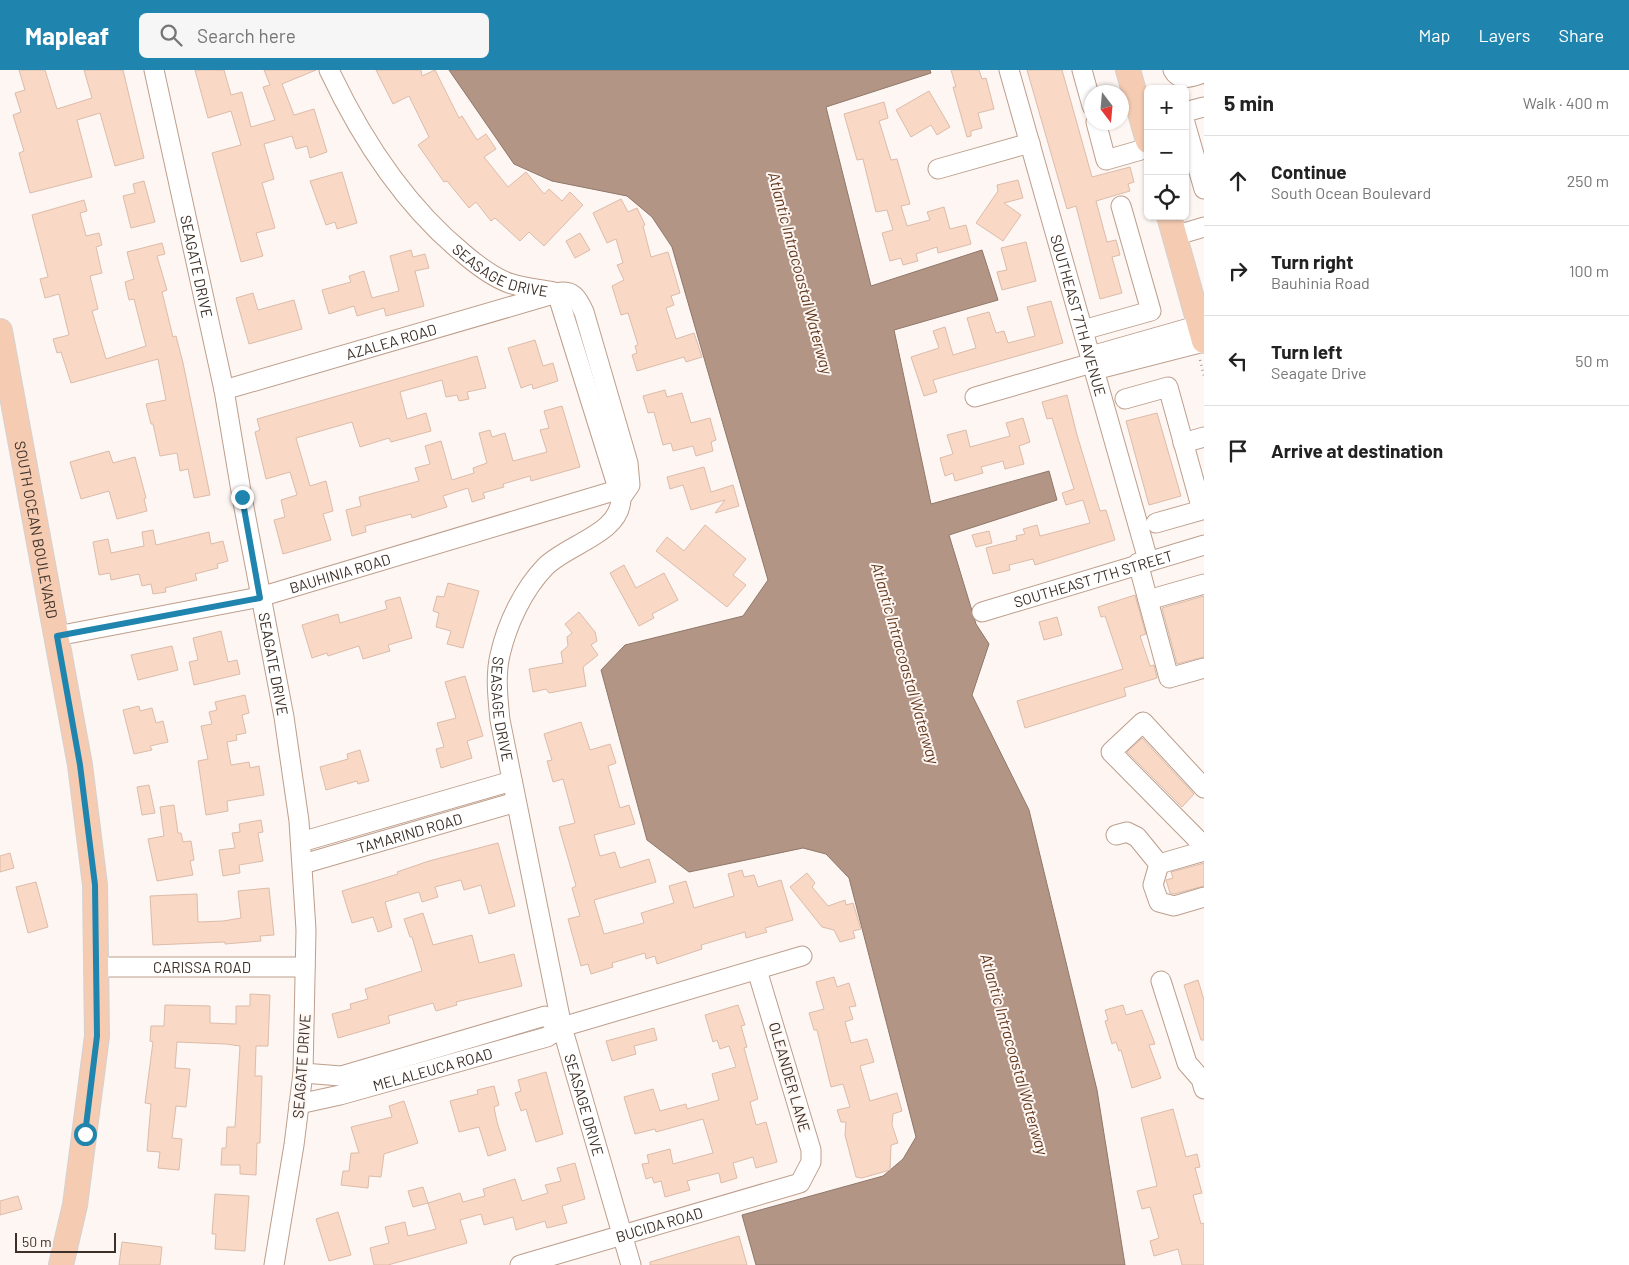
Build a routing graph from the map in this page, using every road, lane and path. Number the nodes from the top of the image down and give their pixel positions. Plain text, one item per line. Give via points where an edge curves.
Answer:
1 (154, 70) edge
2 (329, 70) edge
3 (1009, 70) edge
4 (1082, 70) edge
5 (1128, 70) edge
6 (1173, 70) edge
7 (1204, 73) edge
8 (1086, 85) edge
9 (1204, 107) edge
10 (1189, 111) edge
11 (1144, 122) edge
12 (1098, 130) edge
13 (1187, 130) edge
14 (1030, 143) junction
15 (1144, 149) edge
16 (938, 169) dead end
17 (1204, 189) edge
18 (1121, 206) dead end
19 (1172, 226) edge
20 (1204, 227) edge
21 (557, 293) junction
22 (1083, 330) junction
23 (0, 331) edge
24 (1203, 336) edge
25 (1092, 363) junction
26 (224, 390) junction
27 (975, 397) dead end
28 (1125, 399) dead end
29 (1204, 436) edge
30 (1183, 442) junction
31 (619, 494) junction
32 (1156, 523) dead end
33 (1204, 545) edge
34 (1143, 562) junction
35 (1204, 584) edge
36 (260, 598) junction
37 (1148, 600) junction
38 (982, 612) dead end
39 (57, 636) junction
40 (1204, 668) edge
41 (512, 781) junction
42 (1204, 788) edge
43 (516, 802) junction
44 (1116, 835) dead end
45 (301, 842) junction
46 (1204, 846) edge
47 (1204, 851) edge
48 (303, 864) junction
49 (1159, 864) junction
50 (1204, 897) edge
51 (802, 956) dead end
52 (305, 967) junction
53 (98, 968) junction
54 (757, 970) junction
55 (1161, 981) dead end
56 (562, 1027) junction
57 (303, 1073) junction
58 (1203, 1082) edge
59 (299, 1104) junction
60 (800, 1184) joint
61 (622, 1234) junction
62 (61, 1265) edge
63 (274, 1265) edge
64 (520, 1265) edge
65 (631, 1265) edge

1 - 26 street, SEAGATE DRIVE
2 - 21 street, SEASAGE DRIVE via 384,167 438,233 498,278 510,284
3 - 14 street, SOUTHEAST 7TH AVENUE
4 - 8 street
5 - 11 main road
6 - 7 street via 1184,78
9 - 10 street
12 - 15 street via 1106,160
13 - 17 street
14 - 16 street
14 - 22 street, SOUTHEAST 7TH AVENUE
18 - 22 street via 1152,311
19 - 20 street
19 - 24 main road
21 - 26 street, AZALEA ROAD
21 - 31 street, SEASAGE DRIVE
22 - 25 street, SOUTHEAST 7TH AVENUE
23 - 39 main road, SOUTH OCEAN BOULEVARD
24 - 25 street via 1098,354
25 - 27 street
25 - 34 street, SOUTHEAST 7TH AVENUE
26 - 36 street, SEAGATE DRIVE
28 - 30 street via 1168,387
29 - 30 street
30 - 32 street via 1202,510
31 - 36 street, BAUHINIA ROAD
31 - 41 street, SEASAGE DRIVE via 621,507 616,518 545,567 525,594 510,623 500,655 497,685
33 - 34 street, SOUTHEAST 7TH STREET
34 - 37 street, SOUTHEAST 7TH AVENUE
34 - 38 street, SOUTHEAST 7TH STREET
35 - 37 street
36 - 39 street, BAUHINIA ROAD
36 - 45 street, SEAGATE DRIVE via 290,754
37 - 40 street, SOUTHEAST 7TH AVENUE via 1170,678
39 - 53 main road, SOUTH OCEAN BOULEVARD via 91,838
41 - 43 street, SEASAGE DRIVE
41 - 45 street, TAMARIND ROAD
42 - 46 street via 1143,722 1111,752
43 - 48 street, TAMARIND ROAD
43 - 56 street, SEASAGE DRIVE
44 - 49 street via 1127,832 1137,837
45 - 48 street, SEAGATE DRIVE
47 - 49 street
48 - 52 street, SEAGATE DRIVE
49 - 50 street via 1154,885 1159,902 1174,906
51 - 54 street, MELALEUCA ROAD
52 - 53 street, CARISSA ROAD
52 - 57 street, SEAGATE DRIVE
53 - 62 main road, SOUTH OCEAN BOULEVARD via 97,1036 84,1142 75,1205
54 - 56 street, MELALEUCA ROAD
54 - 60 street, OLEANDER LANE via 811,1150 811,1162
55 - 58 street via 1187,1063
56 - 57 street, MELALEUCA ROAD via 545,1016 341,1076
56 - 59 street, MELALEUCA ROAD via 548,1037
56 - 61 street, SEASAGE DRIVE
57 - 59 street, SEAGATE DRIVE
59 - 63 street, SEAGATE DRIVE
60 - 61 street, BUCIDA ROAD
61 - 64 street, BUCIDA ROAD
61 - 65 street, SEASAGE DRIVE

